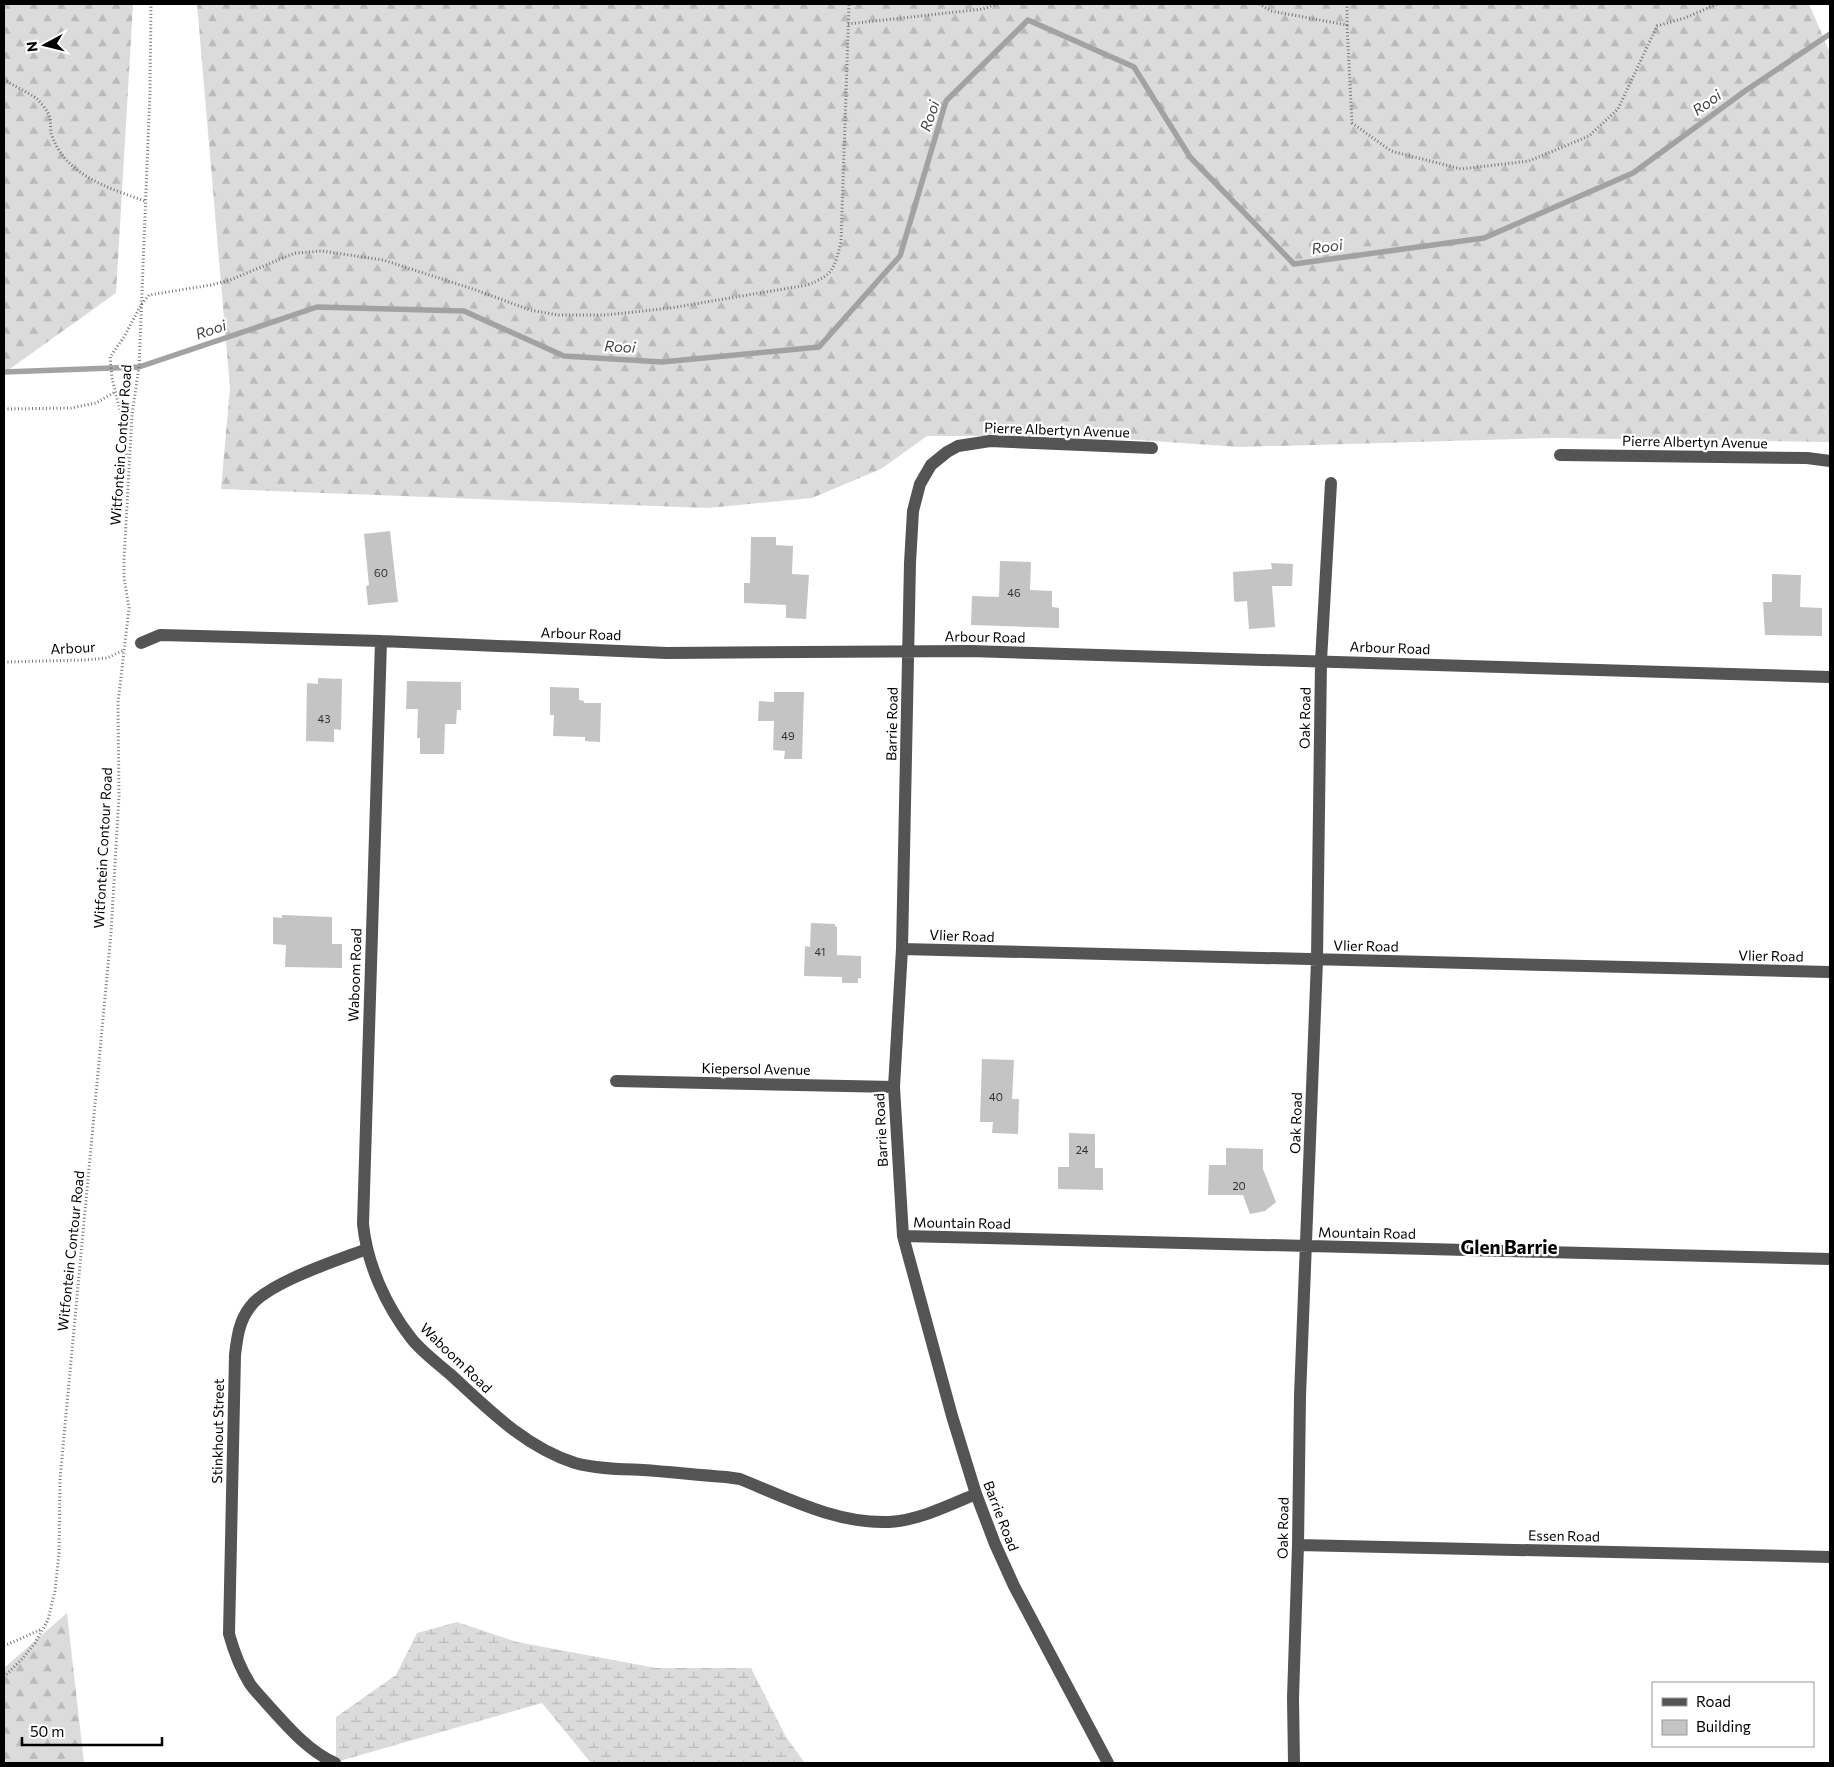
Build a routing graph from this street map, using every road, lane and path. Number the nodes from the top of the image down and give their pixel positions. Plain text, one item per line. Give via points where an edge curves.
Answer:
1 (151, 4) edge
2 (849, 4) edge
3 (997, 4) edge
4 (1260, 4) edge
5 (1347, 4) edge
6 (1716, 4) edge
7 (848, 24) junction
8 (1347, 25) junction
9 (4, 79) edge
10 (145, 200) junction
11 (141, 305) junction
12 (115, 392) junction
13 (4, 409) edge
14 (1152, 448) dead end
15 (1560, 455) dead end
16 (936, 460) joint
17 (1830, 461) edge
18 (128, 467) junction
19 (1331, 484) dead end
20 (382, 641) junction
21 (141, 643) joint
22 (124, 650) junction
23 (909, 652) junction
24 (1321, 661) junction
25 (4, 662) edge
26 (1830, 677) edge
27 (902, 949) junction
28 (1317, 960) junction
29 (1830, 972) edge
30 (616, 1081) dead end
31 (894, 1087) junction
32 (903, 1236) junction
33 (1306, 1246) junction
34 (367, 1249) junction
35 (1830, 1260) edge
36 (976, 1494) junction
37 (1298, 1545) junction
38 (1830, 1557) edge
39 (42, 1629) junction
40 (4, 1646) edge
41 (4, 1677) edge
42 (335, 1763) edge
43 (1108, 1763) edge
44 (1294, 1763) edge

1 - 10 path, Witfontein Contour Road
2 - 7 path
3 - 7 path via 983,10
4 - 8 path via 1271,11
5 - 8 path
6 - 8 path via 1658,26 1618,109 1589,136 1529,161 1460,169 1391,151 1352,123
7 - 11 path via 842,242 835,267 824,279 807,285 671,308 606,315 558,315 530,310 383,260 322,251 296,253 212,285 149,295
9 - 10 path via 42,105 50,116 51,132 60,150 78,173 110,189
10 - 11 path, Witfontein Contour Road
11 - 12 path via 110,357
11 - 18 path, Witfontein Contour Road via 139,367
12 - 13 path via 96,403 71,408
12 - 18 path via 124,426
14 - 16 street, Pierre Albertyn Avenue via 990,441 958,446
15 - 17 street, Pierre Albertyn Avenue
16 - 23 street, Barrie Road via 923,477 913,511
18 - 22 path, Witfontein Contour Road via 124,578 130,608
19 - 24 street, Oak Road
20 - 21 street, Arbour Road via 160,635
20 - 23 street, Arbour Road via 667,653
20 - 34 street, Waboom Road via 363,1209
21 - 22 path, Arbour
22 - 25 path, Arbour via 107,658
22 - 39 path, Witfontein Contour Road via 118,703 119,796 108,973 60,1479 59,1553 55,1591 48,1620
23 - 24 street, Arbour Road
23 - 27 street, Barrie Road
24 - 26 street, Arbour Road
24 - 28 street, Oak Road
27 - 28 street, Vlier Road
27 - 31 street, Barrie Road
28 - 29 street, Vlier Road
28 - 33 street, Oak Road
30 - 31 street, Kiepersol Avenue
31 - 32 street, Barrie Road
32 - 33 street, Mountain Road
32 - 36 street, Barrie Road
33 - 35 street, Mountain Road
33 - 37 street, Oak Road
34 - 36 street, Waboom Road via 392,1310 412,1339 491,1412 547,1452 591,1466 740,1479 835,1516 872,1521 906,1520
34 - 42 street, Stinkhout Street via 268,1291 250,1306 242,1320 235,1355 229,1634 233,1650 252,1686 286,1726 316,1752
36 - 43 street, Barrie Road via 1014,1586
37 - 38 street, Essen Road
37 - 44 street, Oak Road
39 - 40 path
39 - 41 path, Witfontein Contour Road via 23,1658

